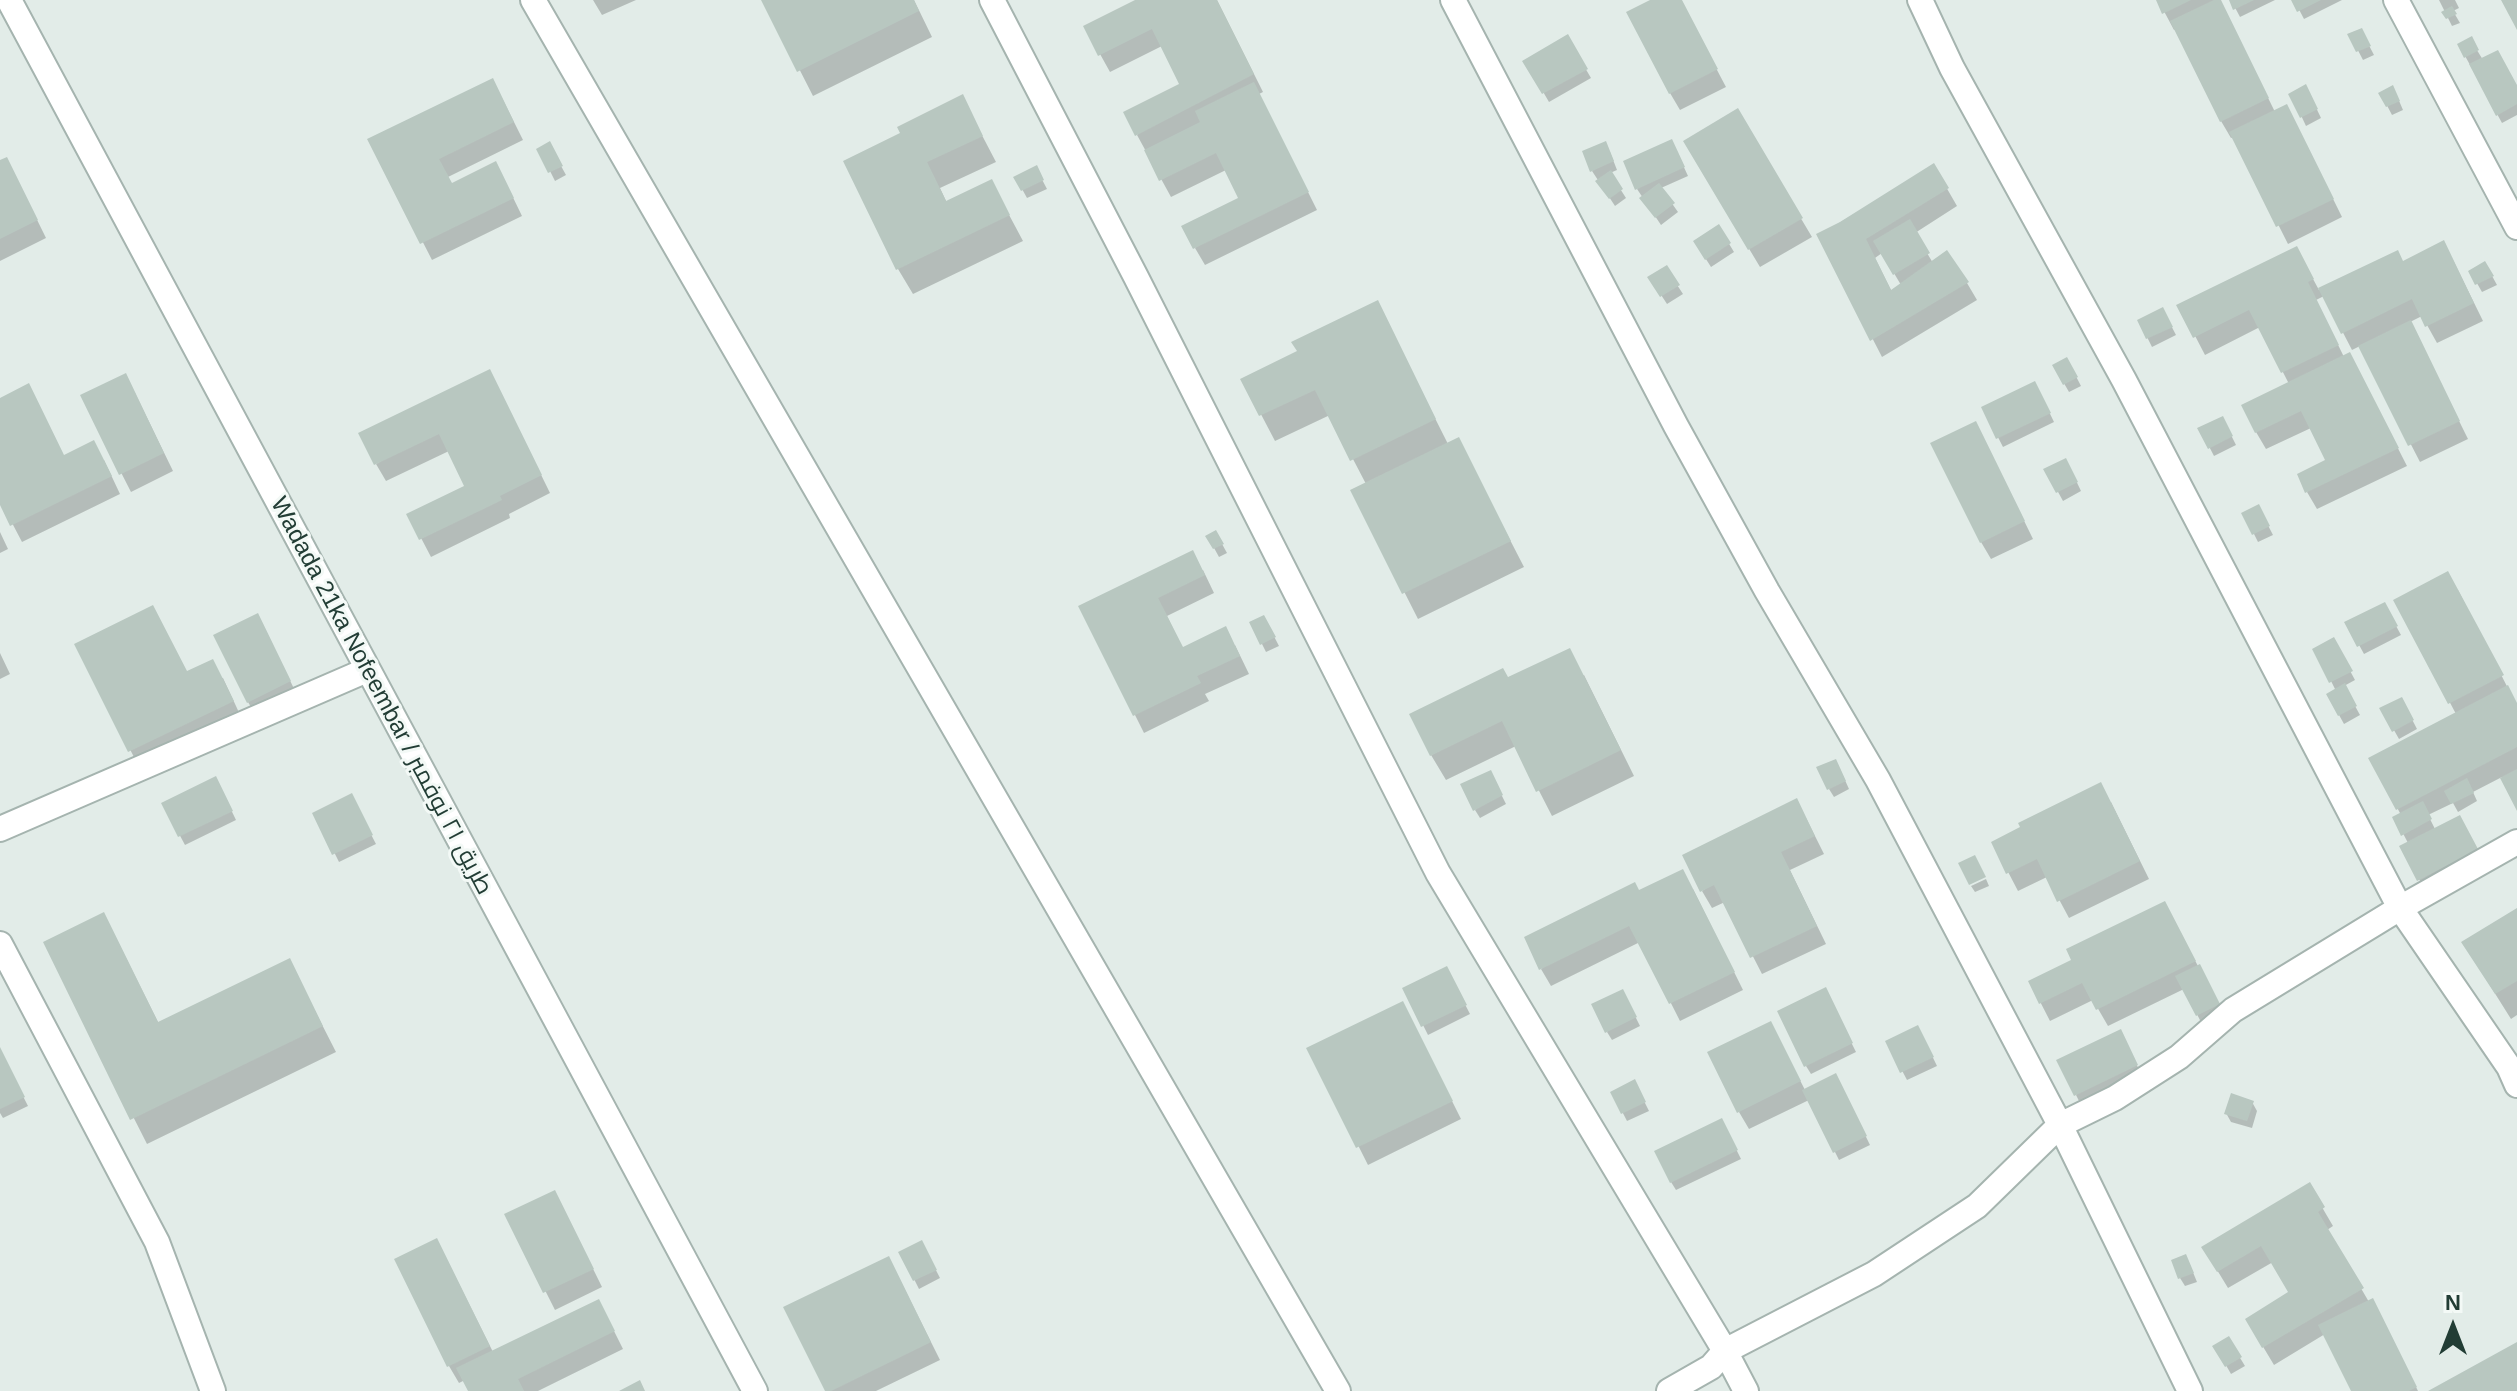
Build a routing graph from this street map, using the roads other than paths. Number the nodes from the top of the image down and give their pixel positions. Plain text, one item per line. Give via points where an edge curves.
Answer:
1 (9, 0) edge
2 (533, 0) edge
3 (992, 0) edge
4 (1453, 0) edge
5 (1920, 0) edge
6 (2396, 0) edge
7 (2517, 227) edge
8 (367, 670) junction
9 (0, 829) edge
10 (2517, 842) edge
11 (2400, 908) junction
12 (0, 944) edge
13 (2517, 1085) edge
14 (2060, 1125) junction
15 (1725, 1351) junction
16 (213, 1391) edge
17 (755, 1391) edge
18 (1338, 1391) edge
19 (1669, 1391) edge
20 (1746, 1391) edge
21 (2190, 1391) edge

1 - 8 street, Wadada 21ka Nofeembar / طريق ٢١ نوفمبر
2 - 18 street
3 - 15 street via 1438,873
4 - 14 street via 1676,426 1878,780
5 - 11 street
6 - 7 street
8 - 9 street
8 - 17 street, Wadada 21ka Nofeembar / طريق ٢١ نوفمبر
10 - 11 street
11 - 13 street
11 - 14 street via 2233,1010 2179,1057 2115,1098
12 - 16 street via 157,1242
14 - 15 street via 1977,1206 1874,1274
14 - 21 street
15 - 19 street via 1711,1367
15 - 20 street

